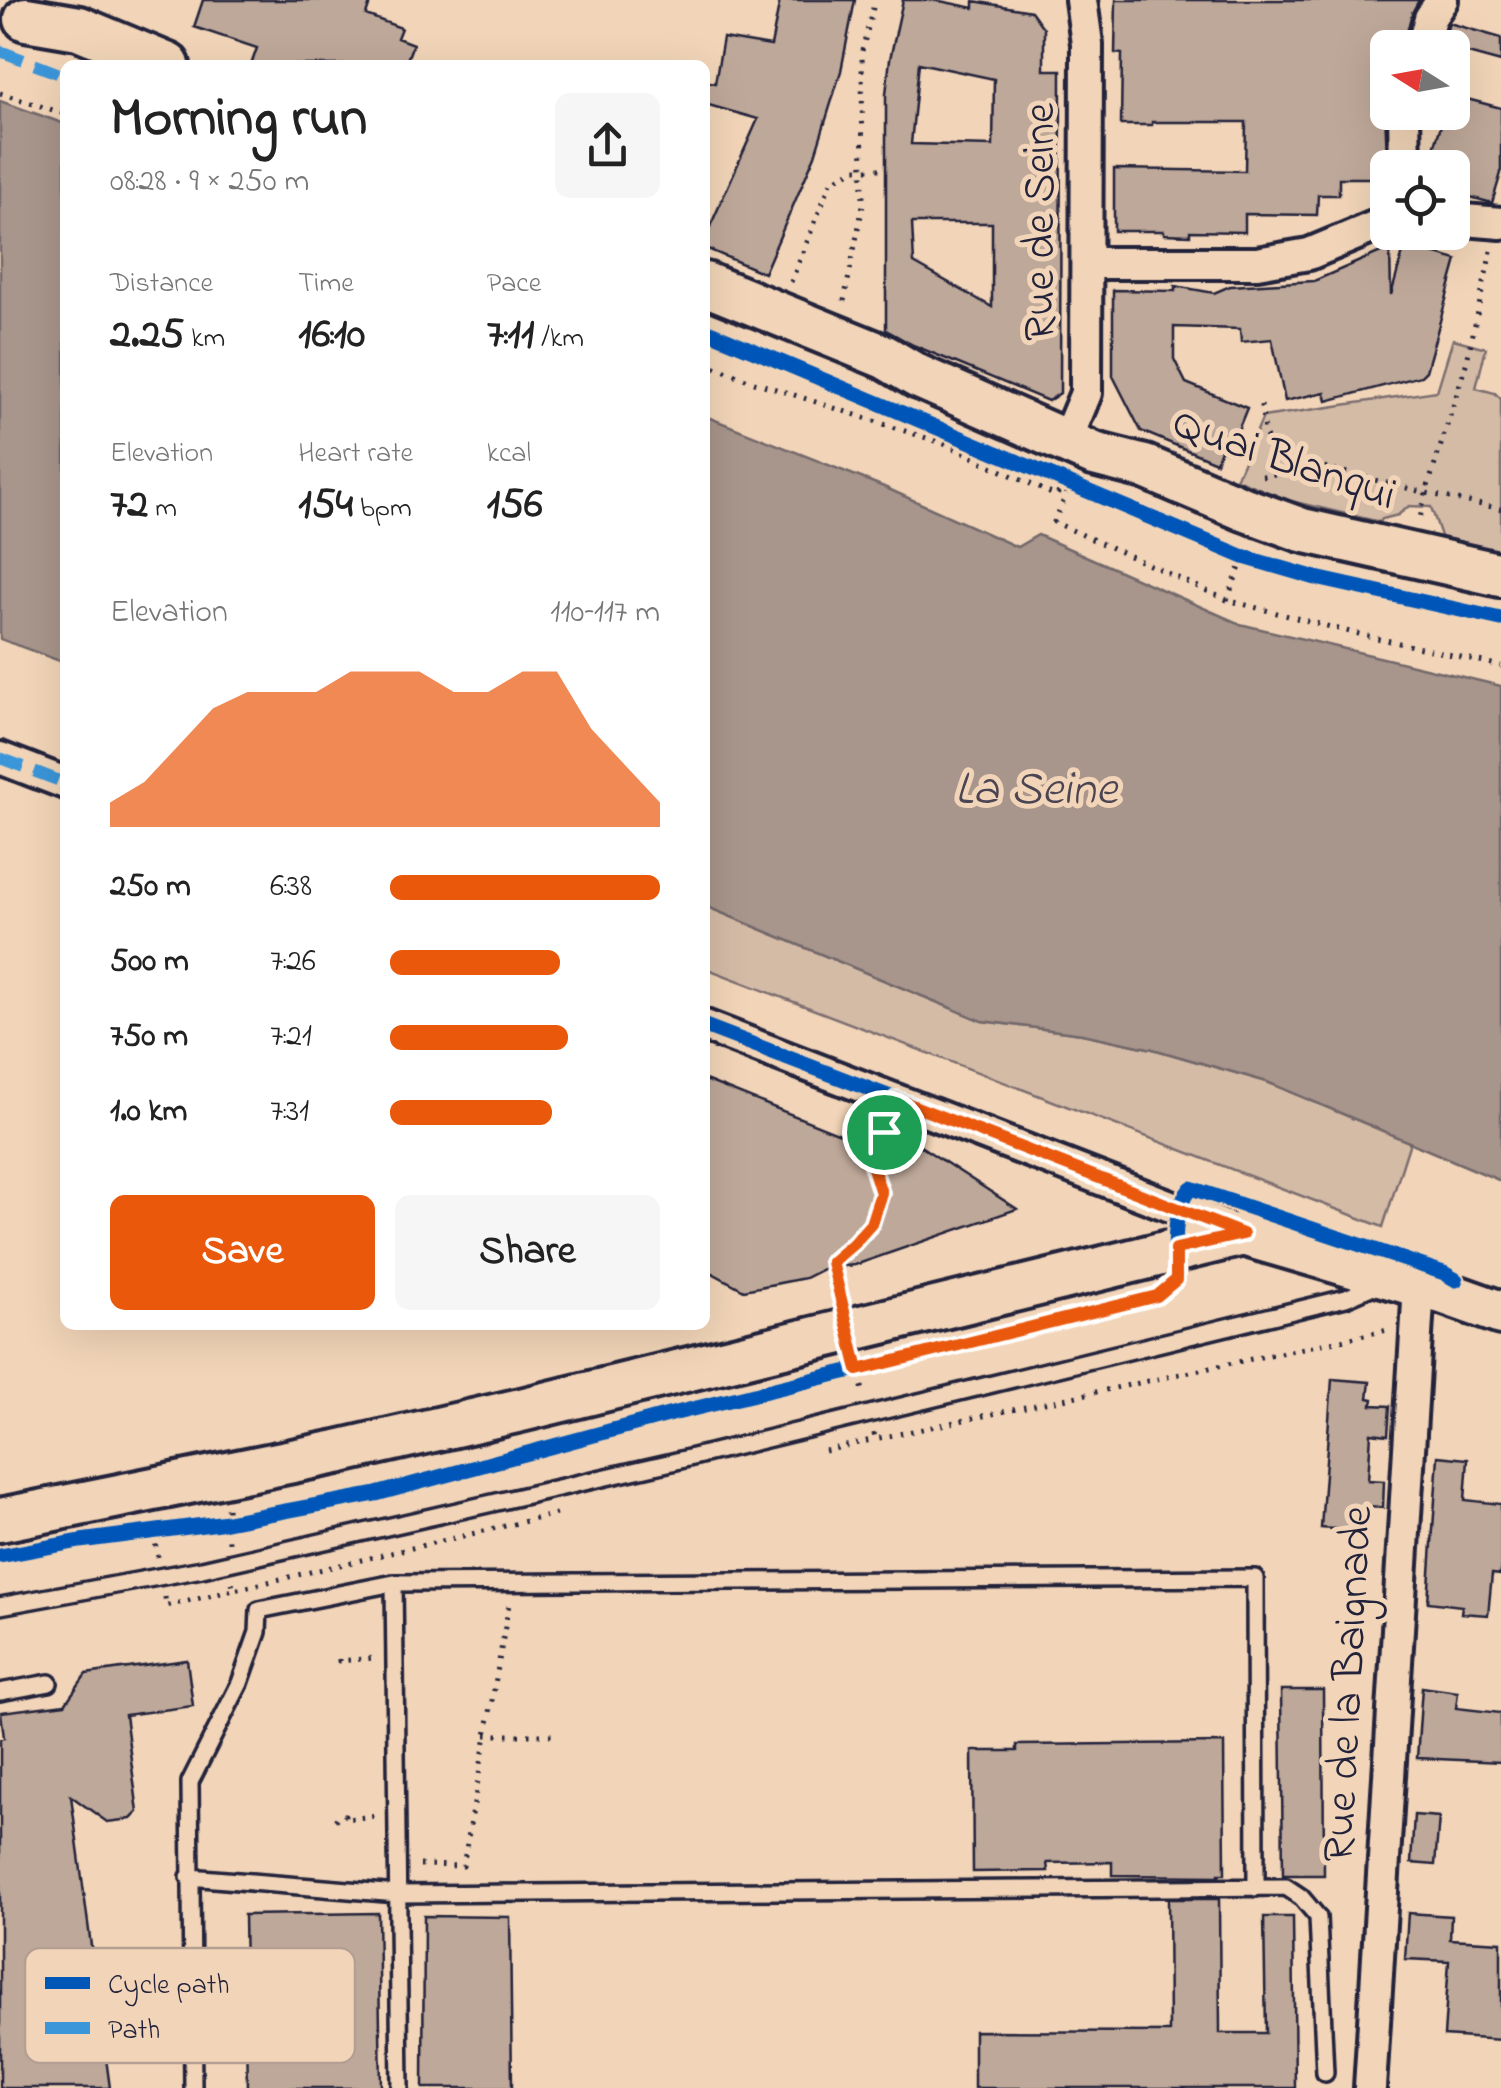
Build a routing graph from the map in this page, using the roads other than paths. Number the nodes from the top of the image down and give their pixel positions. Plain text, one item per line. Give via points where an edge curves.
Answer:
1 (1081, 0) edge
2 (1442, 0) edge
3 (18, 9) edge
4 (1427, 30) edge
5 (101, 60) edge
6 (156, 60) edge
7 (1470, 220) edge
8 (1499, 222) edge
9 (1370, 229) edge
10 (1086, 263) junction
11 (710, 286) edge
12 (710, 304) edge
13 (918, 376) junction
14 (1080, 448) junction
15 (1501, 575) edge
16 (1501, 594) edge
17 (0, 758) edge
18 (60, 781) edge
19 (710, 1028) edge
20 (1243, 1234) junction
21 (1405, 1282) junction
22 (1501, 1313) edge
23 (0, 1520) edge
24 (394, 1583) junction
25 (0, 1606) edge
26 (50, 1684) dead end
27 (0, 1692) edge
28 (189, 1878) junction
29 (1256, 1888) junction
30 (398, 1894) junction
31 (190, 1948) edge
32 (193, 2063) edge
33 (1325, 2074) dead end
34 (193, 2088) edge
35 (400, 2088) edge
36 (1370, 2088) edge

1 - 10 street, Rue de Seine via 1087,44
2 - 4 street
3 - 5 main road via 72,49
3 - 6 main road
7 - 8 street
9 - 10 street via 1310,254 1257,263
10 - 14 street, Rue de Seine
11 - 13 main road, Quai Blanqui
12 - 13 main road, Quai Blanqui via 894,377
13 - 14 main road, Quai Blanqui
14 - 15 main road, Quai Blanqui via 1302,530
14 - 16 main road, Quai Blanqui via 1130,483 1300,550
17 - 18 street
19 - 20 street
20 - 21 main road
20 - 23 main road via 853,1351
21 - 22 main road
21 - 25 lane via 649,1468 202,1570
21 - 36 street, Rue de la Baignade via 1416,1330
24 - 28 lane via 259,1610 240,1683 190,1782
24 - 29 lane via 1255,1578
24 - 30 lane
26 - 27 lane
28 - 30 lane
28 - 31 lane
29 - 30 lane
29 - 33 lane via 1286,1888 1318,1917
30 - 35 lane
32 - 34 lane

